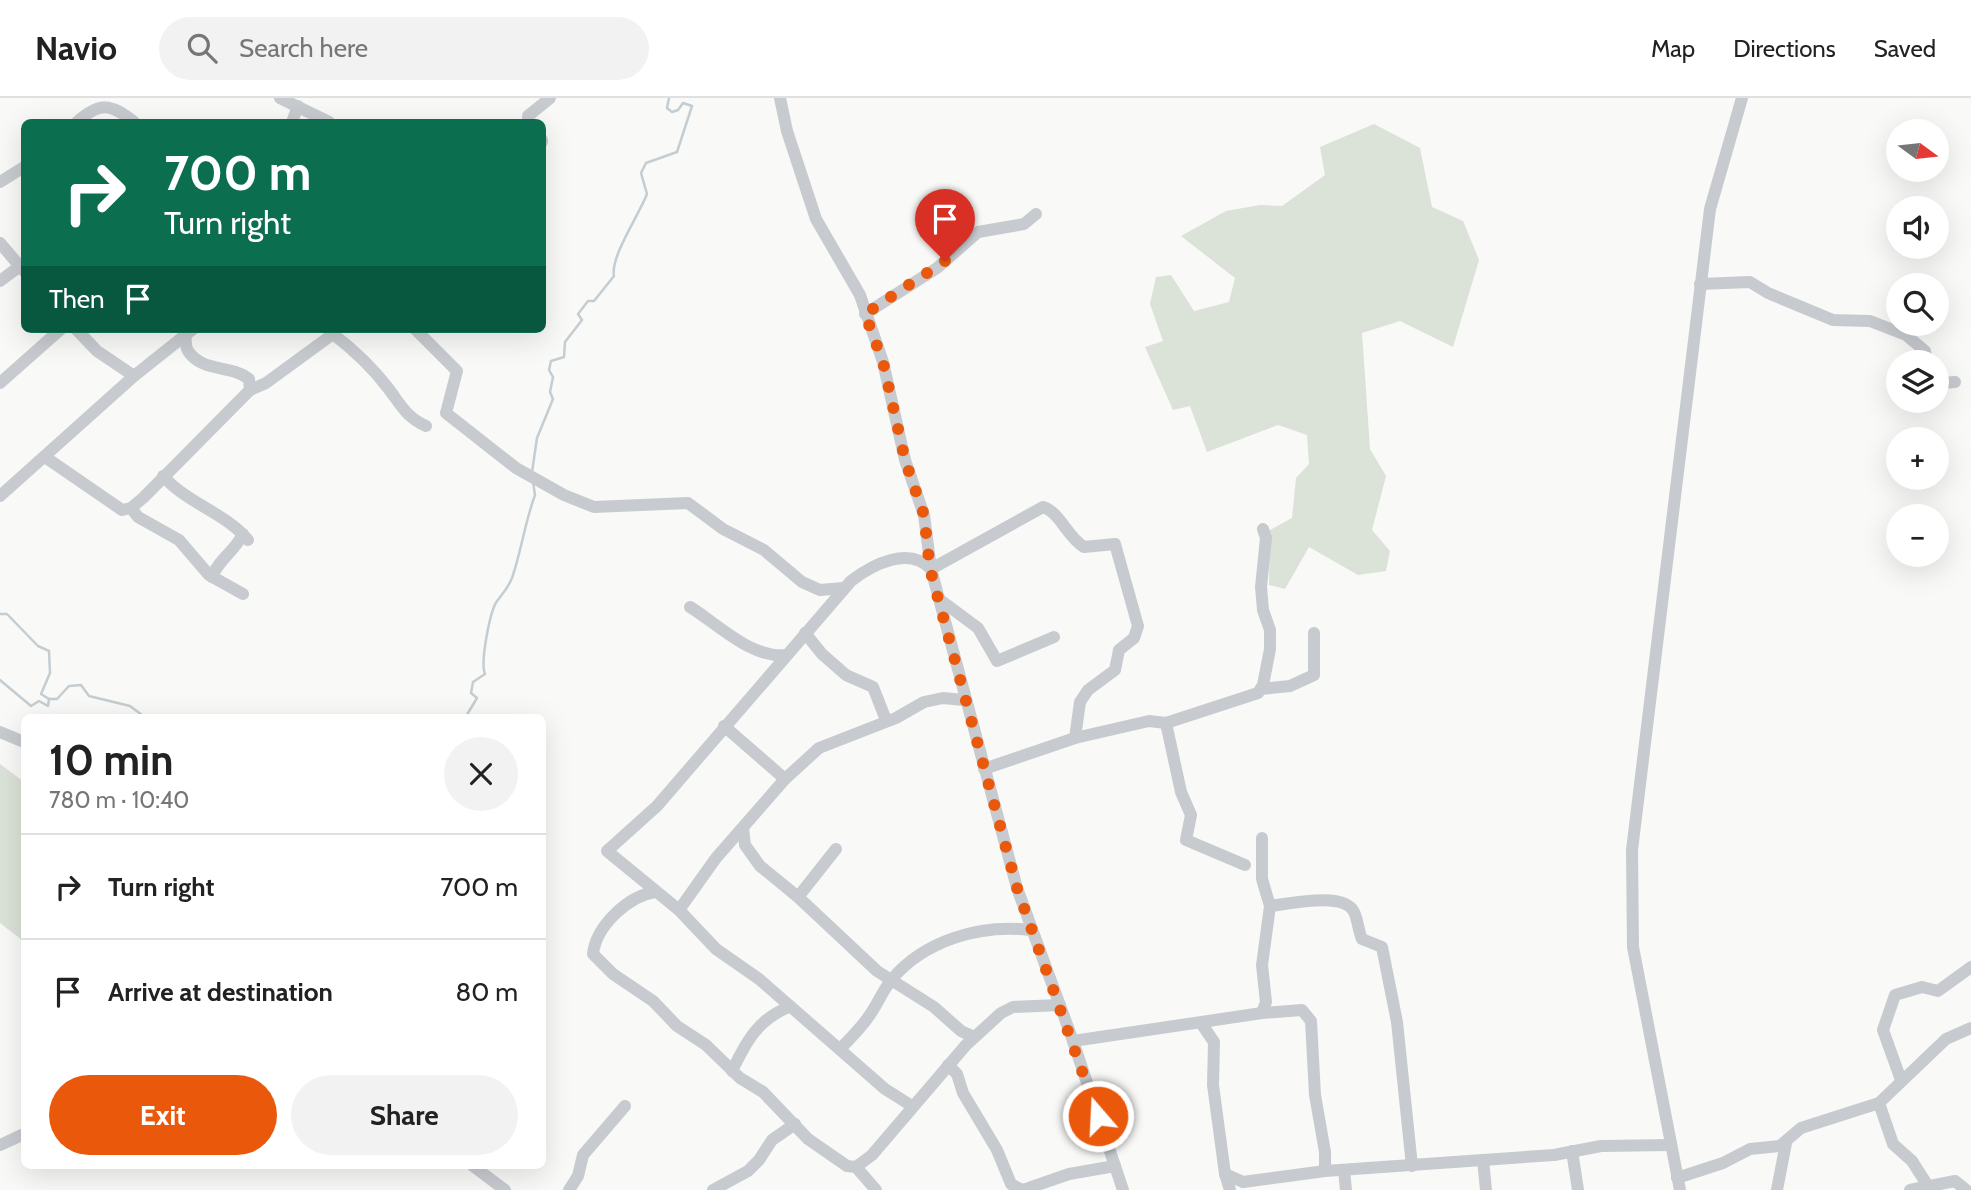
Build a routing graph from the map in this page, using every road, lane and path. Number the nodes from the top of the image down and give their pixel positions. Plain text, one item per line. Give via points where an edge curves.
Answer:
1 (280, 98) edge
2 (780, 98) edge
3 (1742, 98) edge
4 (543, 100) edge
5 (297, 102) edge
6 (81, 119) edge
7 (130, 119) edge
8 (293, 119) edge
9 (324, 119) edge
10 (528, 119) edge
11 (21, 169) edge
12 (0, 182) edge
13 (1036, 214) dead end
14 (0, 243) edge
15 (21, 267) edge
16 (21, 269) edge
17 (0, 281) edge
18 (1700, 284) junction
19 (865, 314) junction
20 (56, 333) edge
21 (80, 333) edge
22 (186, 333) edge
23 (188, 333) edge
24 (419, 333) edge
25 (1924, 350) edge
26 (134, 376) junction
27 (1949, 382) edge
28 (1955, 382) dead end
29 (0, 383) edge
30 (250, 390) junction
31 (426, 426) dead end
32 (45, 457) junction
33 (163, 476) junction
34 (0, 496) edge
35 (131, 508) junction
36 (1263, 529) dead end
37 (930, 569) junction
38 (212, 578) junction
39 (843, 588) junction
40 (243, 594) dead end
41 (939, 598) junction
42 (690, 607) dead end
43 (805, 633) junction
44 (1314, 633) dead end
45 (1054, 637) dead end
46 (787, 655) junction
47 (1261, 689) junction
48 (964, 700) junction
49 (886, 720) junction
50 (1166, 723) junction
51 (724, 726) junction
52 (0, 732) edge
53 (1074, 738) junction
54 (21, 741) edge
55 (984, 769) junction
56 (785, 779) junction
57 (743, 828) junction
58 (1262, 838) dead end
59 (836, 849) dead end
60 (1245, 865) dead end
61 (655, 892) junction
62 (798, 897) junction
63 (1270, 906) junction
64 (679, 911) junction
65 (1030, 930) junction
66 (1971, 967) edge
67 (891, 980) junction
68 (1060, 1005) junction
69 (789, 1007) junction
70 (1262, 1013) junction
71 (1201, 1023) junction
72 (1971, 1028) edge
73 (974, 1037) junction
74 (1073, 1041) junction
75 (840, 1049) junction
76 (948, 1065) junction
77 (732, 1070) junction
78 (1901, 1080) junction
79 (1880, 1103) junction
80 (625, 1106) dead end
81 (912, 1106) junction
82 (795, 1124) junction
83 (21, 1135) edge
84 (1786, 1143) junction
85 (0, 1145) edge
86 (1671, 1145) junction
87 (1572, 1151) junction
88 (1483, 1160) junction
89 (1115, 1166) junction
90 (1412, 1166) junction
91 (856, 1167) junction
92 (476, 1169) edge
93 (1345, 1170) junction
94 (1325, 1171) junction
95 (1225, 1174) junction
96 (1679, 1184) edge
97 (1928, 1186) junction
98 (505, 1190) edge
99 (569, 1190) edge
100 (713, 1190) edge
101 (876, 1190) edge
102 (1022, 1190) edge
103 (1123, 1190) edge
104 (1230, 1190) edge
105 (1346, 1190) edge
106 (1486, 1190) edge
107 (1578, 1190) edge
108 (1777, 1190) edge
109 (1910, 1190) edge
110 (1966, 1190) edge

1 - 5 street
2 - 19 street via 816,219 854,284
3 - 18 street via 1710,209
4 - 10 street
5 - 8 street
5 - 9 street
6 - 7 street via 98,107 116,110
11 - 12 street
13 - 19 street via 1024,224 978,232 937,268
14 - 15 street
16 - 17 street
18 - 25 street via 1750,282 1833,320 1870,321 1906,335
18 - 86 street via 1632,850 1633,947
19 - 37 street via 883,362 905,460 924,515
20 - 29 street
21 - 26 street
22 - 26 street
23 - 30 street via 188,350 199,362 243,374
24 - 39 street via 457,371 446,413 516,468 594,507 688,503 723,529 764,550 812,587
26 - 32 street
27 - 28 street
30 - 31 street via 267,383 333,334 358,353 409,418
30 - 33 street
32 - 34 street
32 - 35 street via 122,510
33 - 35 street
33 - 38 street via 176,491 228,520 245,537 220,562
35 - 38 street via 138,517 179,540
36 - 47 street via 1261,599 1270,635
37 - 39 street via 916,558 901,558 857,576
37 - 41 street
37 - 53 street via 1043,507 1084,547 1115,544 1137,632 1119,650 1115,670 1084,695
38 - 40 street
39 - 43 street
41 - 45 street via 978,628 997,661
41 - 48 street
42 - 46 street via 743,643 770,654
43 - 46 street
43 - 49 street via 846,675 873,688
44 - 47 street via 1314,675 1290,686
46 - 51 street
47 - 50 street
48 - 49 street via 932,699
48 - 55 street
49 - 56 street via 819,748
50 - 53 street via 1149,721
50 - 60 street via 1181,792 1191,815 1186,840
51 - 56 street
51 - 61 street via 657,806 607,851
52 - 54 street
53 - 55 street
55 - 65 street
56 - 57 street
57 - 62 street via 749,854
57 - 64 street
58 - 63 street via 1262,879
59 - 62 street
61 - 64 street
61 - 77 street via 631,899 597,937 593,954
62 - 67 street
63 - 70 street via 1262,965 1266,1002
63 - 90 street via 1323,900 1346,905 1354,910 1362,939 1382,947 1397,1022
64 - 69 street via 703,937
65 - 67 street via 993,929 950,939 927,949
65 - 68 street
66 - 78 street via 1938,991 1922,987 1895,995 1883,1030
67 - 73 street
67 - 75 street via 867,1019
68 - 73 street via 1008,1009
68 - 74 street
69 - 75 street
69 - 77 street via 772,1014 753,1032
70 - 71 street
70 - 94 street via 1302,1010 1311,1021
71 - 74 street
71 - 95 street via 1214,1042 1213,1084
72 - 78 street via 1946,1039
73 - 76 street
74 - 89 street
75 - 81 street
76 - 81 street
76 - 102 street via 957,1074 1011,1184
77 - 82 street
78 - 79 street
79 - 84 street via 1801,1128
79 - 97 street via 1893,1144 1912,1161
80 - 99 street via 583,1155
81 - 91 street via 872,1156
82 - 91 street via 814,1144
82 - 100 street via 772,1140 748,1171
83 - 85 street
84 - 96 street via 1750,1149
84 - 108 street
86 - 87 street
86 - 96 street
87 - 88 street
87 - 107 street
88 - 90 street
88 - 106 street
89 - 102 street via 1069,1174
89 - 103 street
90 - 93 street
91 - 101 street
92 - 98 street
93 - 94 street
93 - 105 street
94 - 95 street via 1243,1182
95 - 104 street
97 - 109 street
97 - 110 street via 1955,1181

